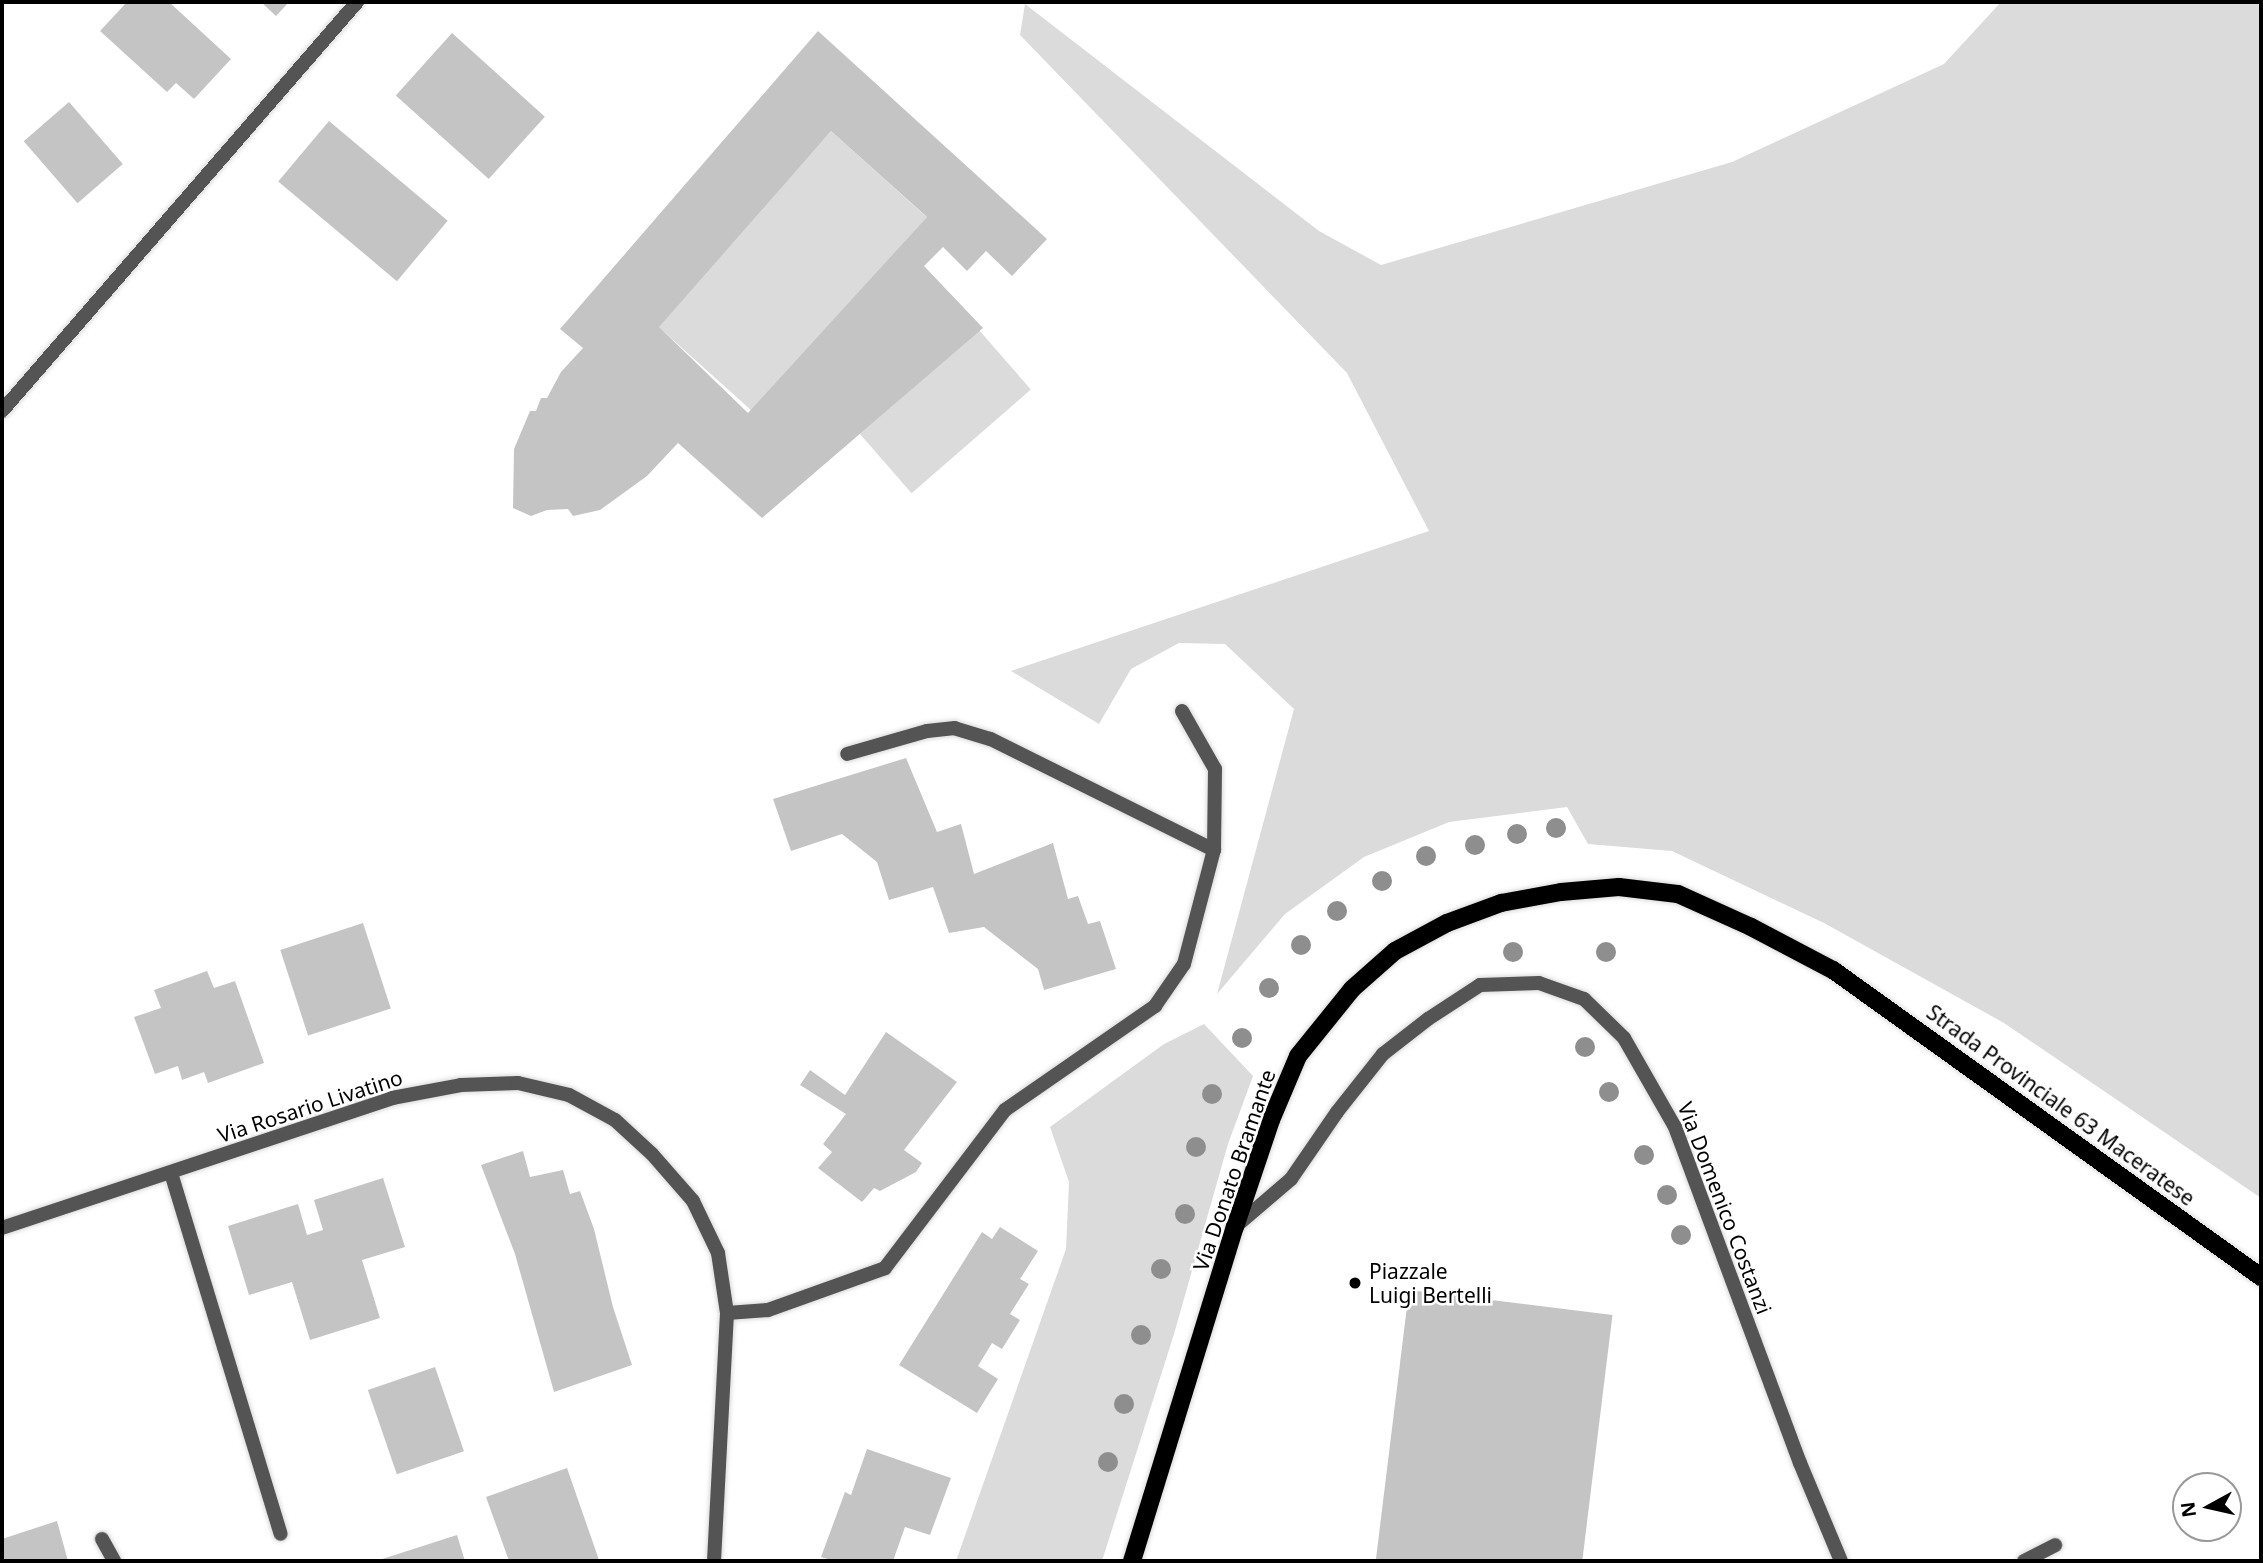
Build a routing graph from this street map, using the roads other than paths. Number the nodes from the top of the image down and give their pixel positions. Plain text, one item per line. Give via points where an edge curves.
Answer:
1 (358, 2) edge
2 (2, 411) edge
3 (1182, 711) dead end
4 (847, 754) dead end
5 (1214, 850) junction
6 (1833, 970) joint
7 (171, 1174) junction
8 (2, 1227) edge
9 (1235, 1227) junction
10 (2261, 1277) edge
11 (727, 1313) junction
12 (281, 1534) dead end
13 (102, 1538) dead end
14 (2055, 1545) dead end
15 (114, 1561) edge
16 (714, 1561) edge
17 (1132, 1561) edge
18 (1840, 1561) edge
19 (2024, 1561) edge

1 - 2 street
3 - 5 street via 1215,769
4 - 5 street via 927,731 955,728 990,739
5 - 11 street via 1184,964 1154,1006 1006,1110 885,1268 768,1310
6 - 9 main road, Via Donato Bramante via 1678,894 1619,887 1562,892 1501,903 1447,923 1395,951 1352,989 1298,1056
6 - 10 main road, Strada Provinciale 63 Maceratese
7 - 8 street, Via Rosario Livatino
7 - 11 street, Via Rosario Livatino via 403,1096 461,1085 518,1083 569,1094 615,1120 693,1201 718,1253
7 - 12 street
9 - 17 main road, Via Donato Bramante
9 - 18 street, Via Domenico Costanzi via 1291,1179 1383,1054 1480,985 1539,983 1584,999 1624,1038 1675,1127
11 - 16 street, Via Rosario Livatino
13 - 15 street
14 - 19 street

